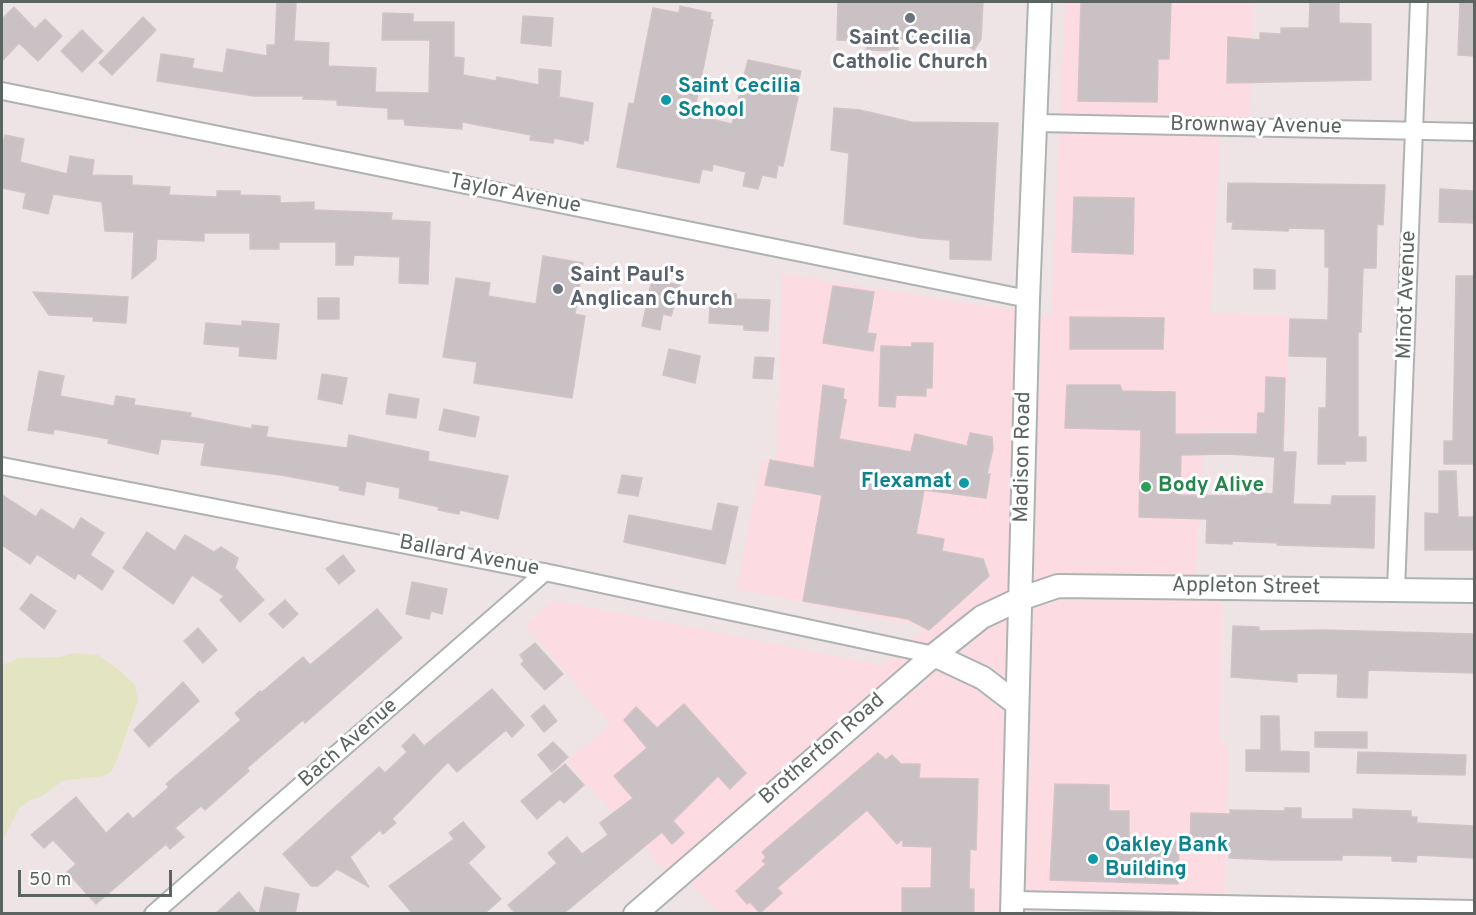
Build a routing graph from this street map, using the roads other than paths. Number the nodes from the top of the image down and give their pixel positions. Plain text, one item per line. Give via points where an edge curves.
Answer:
1 (1040, 2) edge
2 (1419, 2) edge
3 (2, 91) edge
4 (1037, 123) junction
5 (1414, 130) junction
6 (1474, 132) edge
7 (1028, 299) junction
8 (2, 466) edge
9 (545, 572) junction
10 (1396, 590) junction
11 (1474, 591) edge
12 (1020, 599) junction
13 (934, 655) junction
14 (1017, 704) junction
15 (1013, 907) edge
16 (1217, 908) edge
17 (1474, 909) edge
18 (153, 914) edge
19 (634, 914) edge

1 - 4 main road, Madison Road
2 - 5 street, Minot Avenue
3 - 7 street, Taylor Avenue
4 - 5 street, Brownway Avenue
4 - 7 main road, Madison Road
5 - 6 street, Brownway Avenue
5 - 10 street, Minot Avenue
7 - 12 main road, Madison Road
8 - 9 street, Ballard Avenue
9 - 13 street, Ballard Avenue
9 - 18 street, Bach Avenue
10 - 11 main road, Appleton Street
10 - 12 main road, Appleton Street via 1058,586
12 - 13 main road, Brotherton Road via 982,617
12 - 14 main road, Madison Road
13 - 14 main road via 983,678
13 - 19 main road, Brotherton Road
14 - 15 main road, Madison Road
15 - 16 street
16 - 17 street

